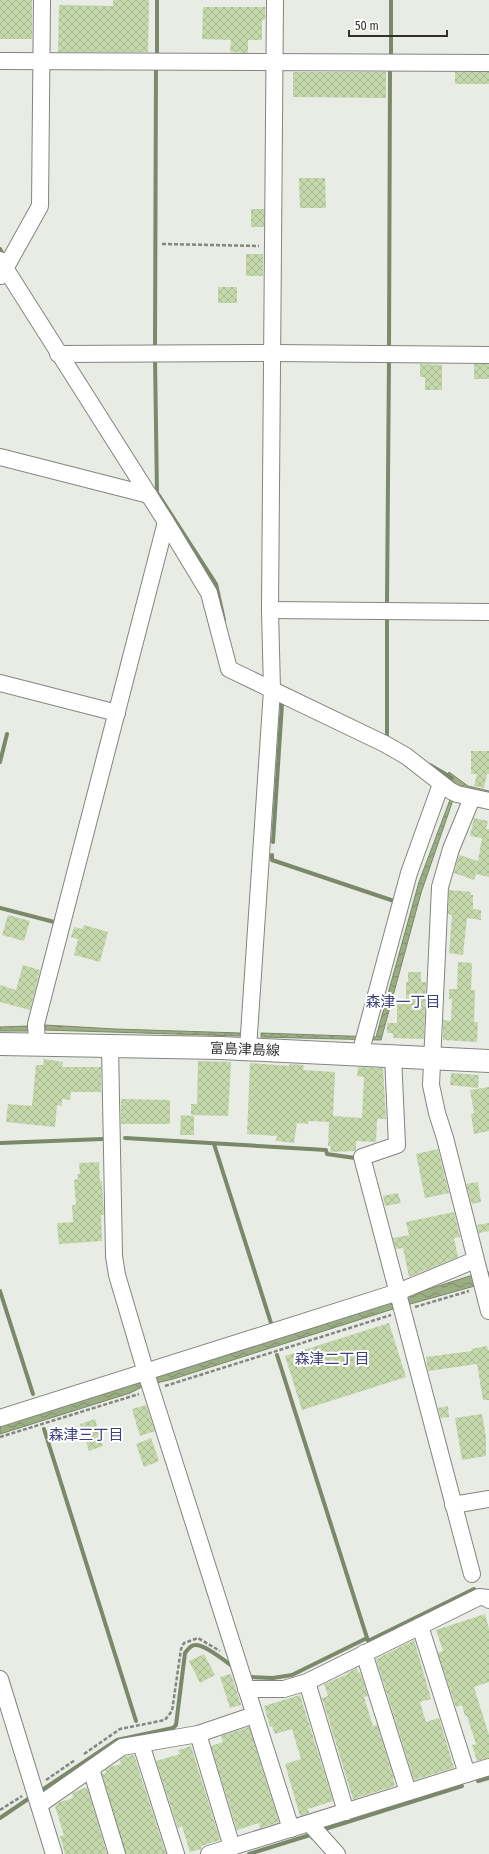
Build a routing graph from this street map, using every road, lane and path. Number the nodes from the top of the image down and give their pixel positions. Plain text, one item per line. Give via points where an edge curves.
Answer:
1 (42, 0) edge
2 (275, 0) edge
3 (0, 61) edge
4 (41, 61) junction
5 (275, 63) junction
6 (489, 64) edge
7 (162, 244) dead end
8 (274, 246) junction
9 (2, 269) edge
10 (272, 353) junction
11 (58, 354) junction
12 (489, 355) edge
13 (0, 457) edge
14 (149, 495) junction
15 (166, 522) junction
16 (270, 610) junction
17 (489, 612) edge
18 (0, 684) edge
19 (272, 690) junction
20 (117, 713) junction
21 (455, 792) junction
22 (489, 801) edge
23 (363, 1043) junction
24 (0, 1044) edge
25 (37, 1045) junction
26 (110, 1046) junction
27 (248, 1049) junction
28 (393, 1056) junction
29 (432, 1058) junction
30 (489, 1061) edge
31 (481, 1273) edge
32 (400, 1302) junction
33 (489, 1311) edge
34 (149, 1382) junction
35 (0, 1418) edge
36 (0, 1437) edge
37 (489, 1499) edge
38 (454, 1505) junction
39 (472, 1574) dead end
40 (489, 1600) edge
41 (420, 1626) junction
42 (364, 1653) junction
43 (239, 1664) junction
44 (0, 1679) edge
45 (307, 1682) junction
46 (246, 1689) junction
47 (254, 1715) junction
48 (198, 1734) junction
49 (141, 1744) junction
50 (76, 1760) dead end
51 (87, 1762) junction
52 (489, 1767) edge
53 (467, 1774) junction
54 (34, 1788) junction
55 (408, 1792) junction
56 (39, 1806) junction
57 (0, 1810) edge
58 (346, 1812) junction
59 (310, 1824) junction
60 (291, 1829) junction
61 (232, 1847) junction
62 (54, 1854) edge
63 (117, 1854) edge
64 (176, 1854) edge
65 (210, 1854) edge
66 (337, 1854) edge

1 - 4 street
2 - 5 street
3 - 4 street
4 - 5 street
4 - 9 street via 40,206
5 - 6 street
5 - 8 street
7 - 8 path
8 - 10 street
9 - 11 street
10 - 11 street
10 - 12 street
10 - 16 street
11 - 14 street
13 - 14 street
14 - 15 street
15 - 19 street via 209,593 230,669
15 - 20 street
16 - 17 street
16 - 19 street
18 - 20 street
19 - 21 street via 385,744
19 - 27 street
20 - 25 street via 36,1024
21 - 22 street
21 - 23 street via 409,873
21 - 29 street via 450,849 440,887
23 - 27 main road, 富島津島線
23 - 28 main road, 富島津島線
24 - 25 main road, 富島津島線
25 - 26 main road, 富島津島線
26 - 27 main road, 富島津島線
26 - 34 street via 114,1256 117,1275
28 - 29 main road, 富島津島線
28 - 32 street via 397,1146 362,1157
29 - 30 main road, 富島津島線
29 - 31 street via 436,1113
31 - 32 street
31 - 32 path
31 - 33 street
32 - 34 street
32 - 34 path
32 - 38 street
34 - 35 street
34 - 36 path
34 - 43 street
37 - 38 street
38 - 39 street
40 - 41 street via 479,1597
41 - 42 street
41 - 53 street
42 - 45 street
42 - 55 street
43 - 46 street
43 - 51 path via 203,1640 188,1640 181,1649 172,1711 168,1717 165,1720 120,1729
44 - 54 street
45 - 46 street via 284,1689
45 - 58 street
46 - 47 street
47 - 48 street
47 - 60 street
48 - 49 street
48 - 61 street
49 - 51 street via 122,1747
49 - 64 street
50 - 54 path
51 - 56 street
51 - 63 street
52 - 53 street
53 - 55 street
54 - 56 street
54 - 57 path
55 - 58 street
56 - 62 street
58 - 59 street
59 - 60 street
59 - 66 street
60 - 61 street
61 - 65 street

